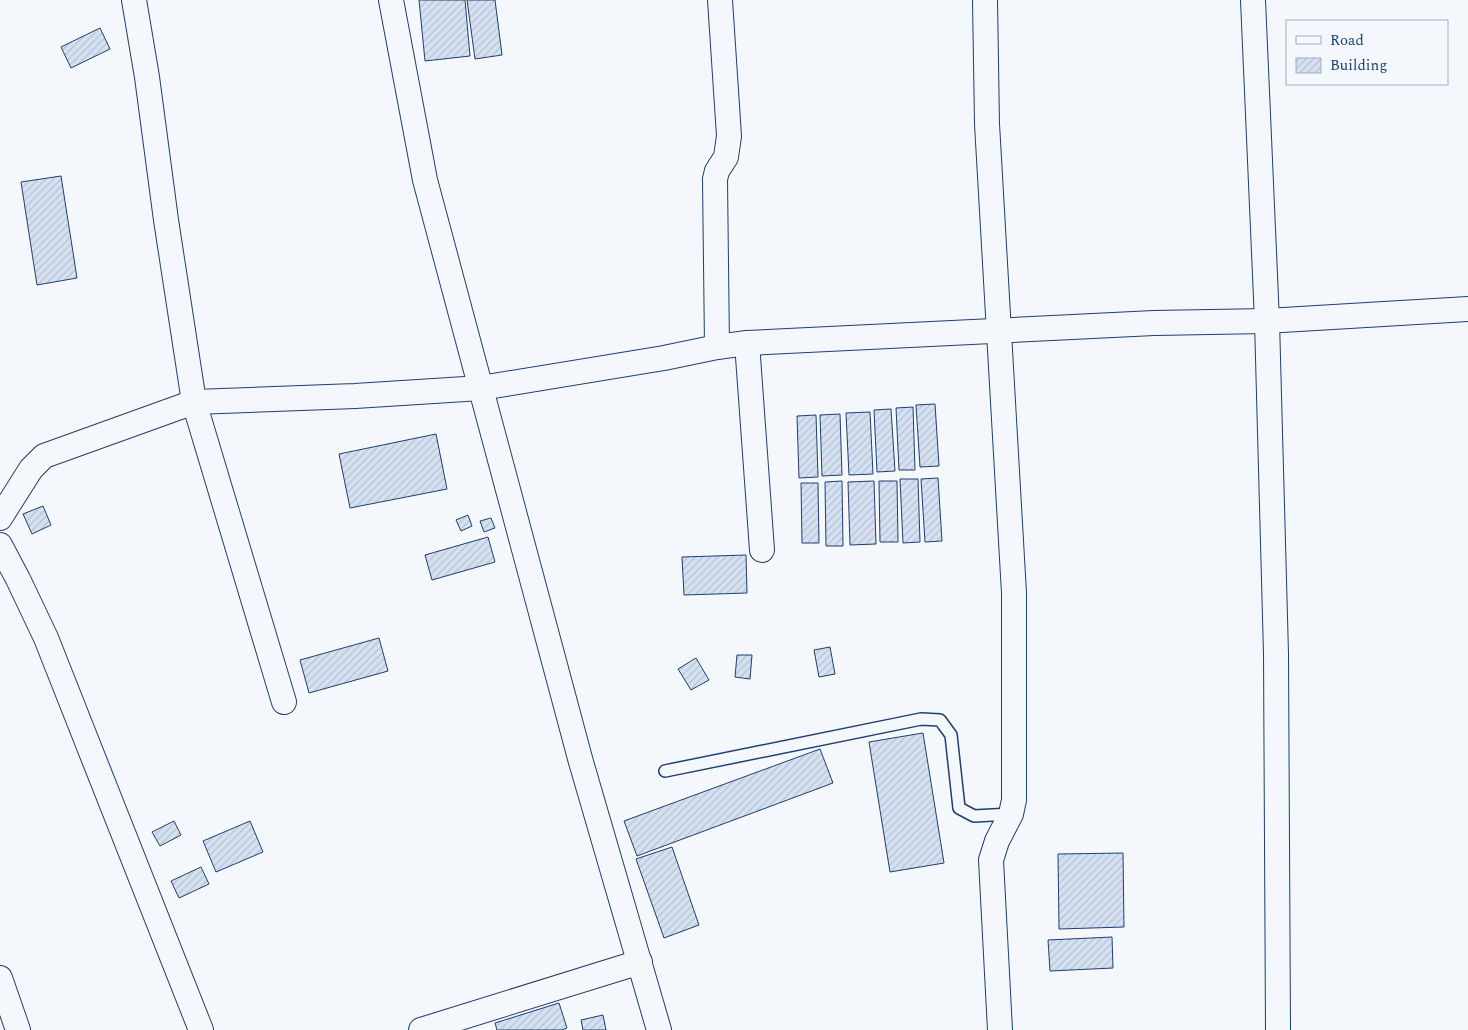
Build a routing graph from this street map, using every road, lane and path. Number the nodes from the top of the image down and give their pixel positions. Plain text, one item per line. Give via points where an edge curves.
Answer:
1 (134, 0) edge
2 (391, 0) edge
3 (720, 0) edge
4 (984, 0) edge
5 (1252, 0) edge
6 (1468, 309) edge
7 (1267, 321) junction
8 (999, 331) junction
9 (747, 343) junction
10 (718, 347) junction
11 (481, 388) junction
12 (194, 402) junction
13 (0, 518) edge
14 (0, 545) edge
15 (762, 550) dead end
16 (284, 702) dead end
17 (665, 771) dead end
18 (1011, 814) junction
19 (640, 962) junction
20 (0, 978) edge
21 (18, 1030) edge
22 (202, 1030) edge
23 (421, 1030) edge
24 (659, 1030) edge
25 (1000, 1030) edge
26 (1278, 1030) edge

1 - 12 street
2 - 11 street via 425,180
3 - 10 street via 729,136 726,157 715,179
4 - 8 street via 987,124
5 - 7 street
6 - 7 street
7 - 8 street
7 - 26 street via 1276,654
8 - 9 street
8 - 18 street via 1014,593 1014,800
9 - 10 street
9 - 15 street
10 - 11 street
11 - 12 street
11 - 19 street via 580,762
12 - 13 street via 44,456 31,469
12 - 16 street
14 - 22 street via 46,638
17 - 18 lane via 921,719 940,720 951,735 959,808 974,816
18 - 25 street via 996,841 991,860
19 - 23 street
19 - 24 street
20 - 21 street

